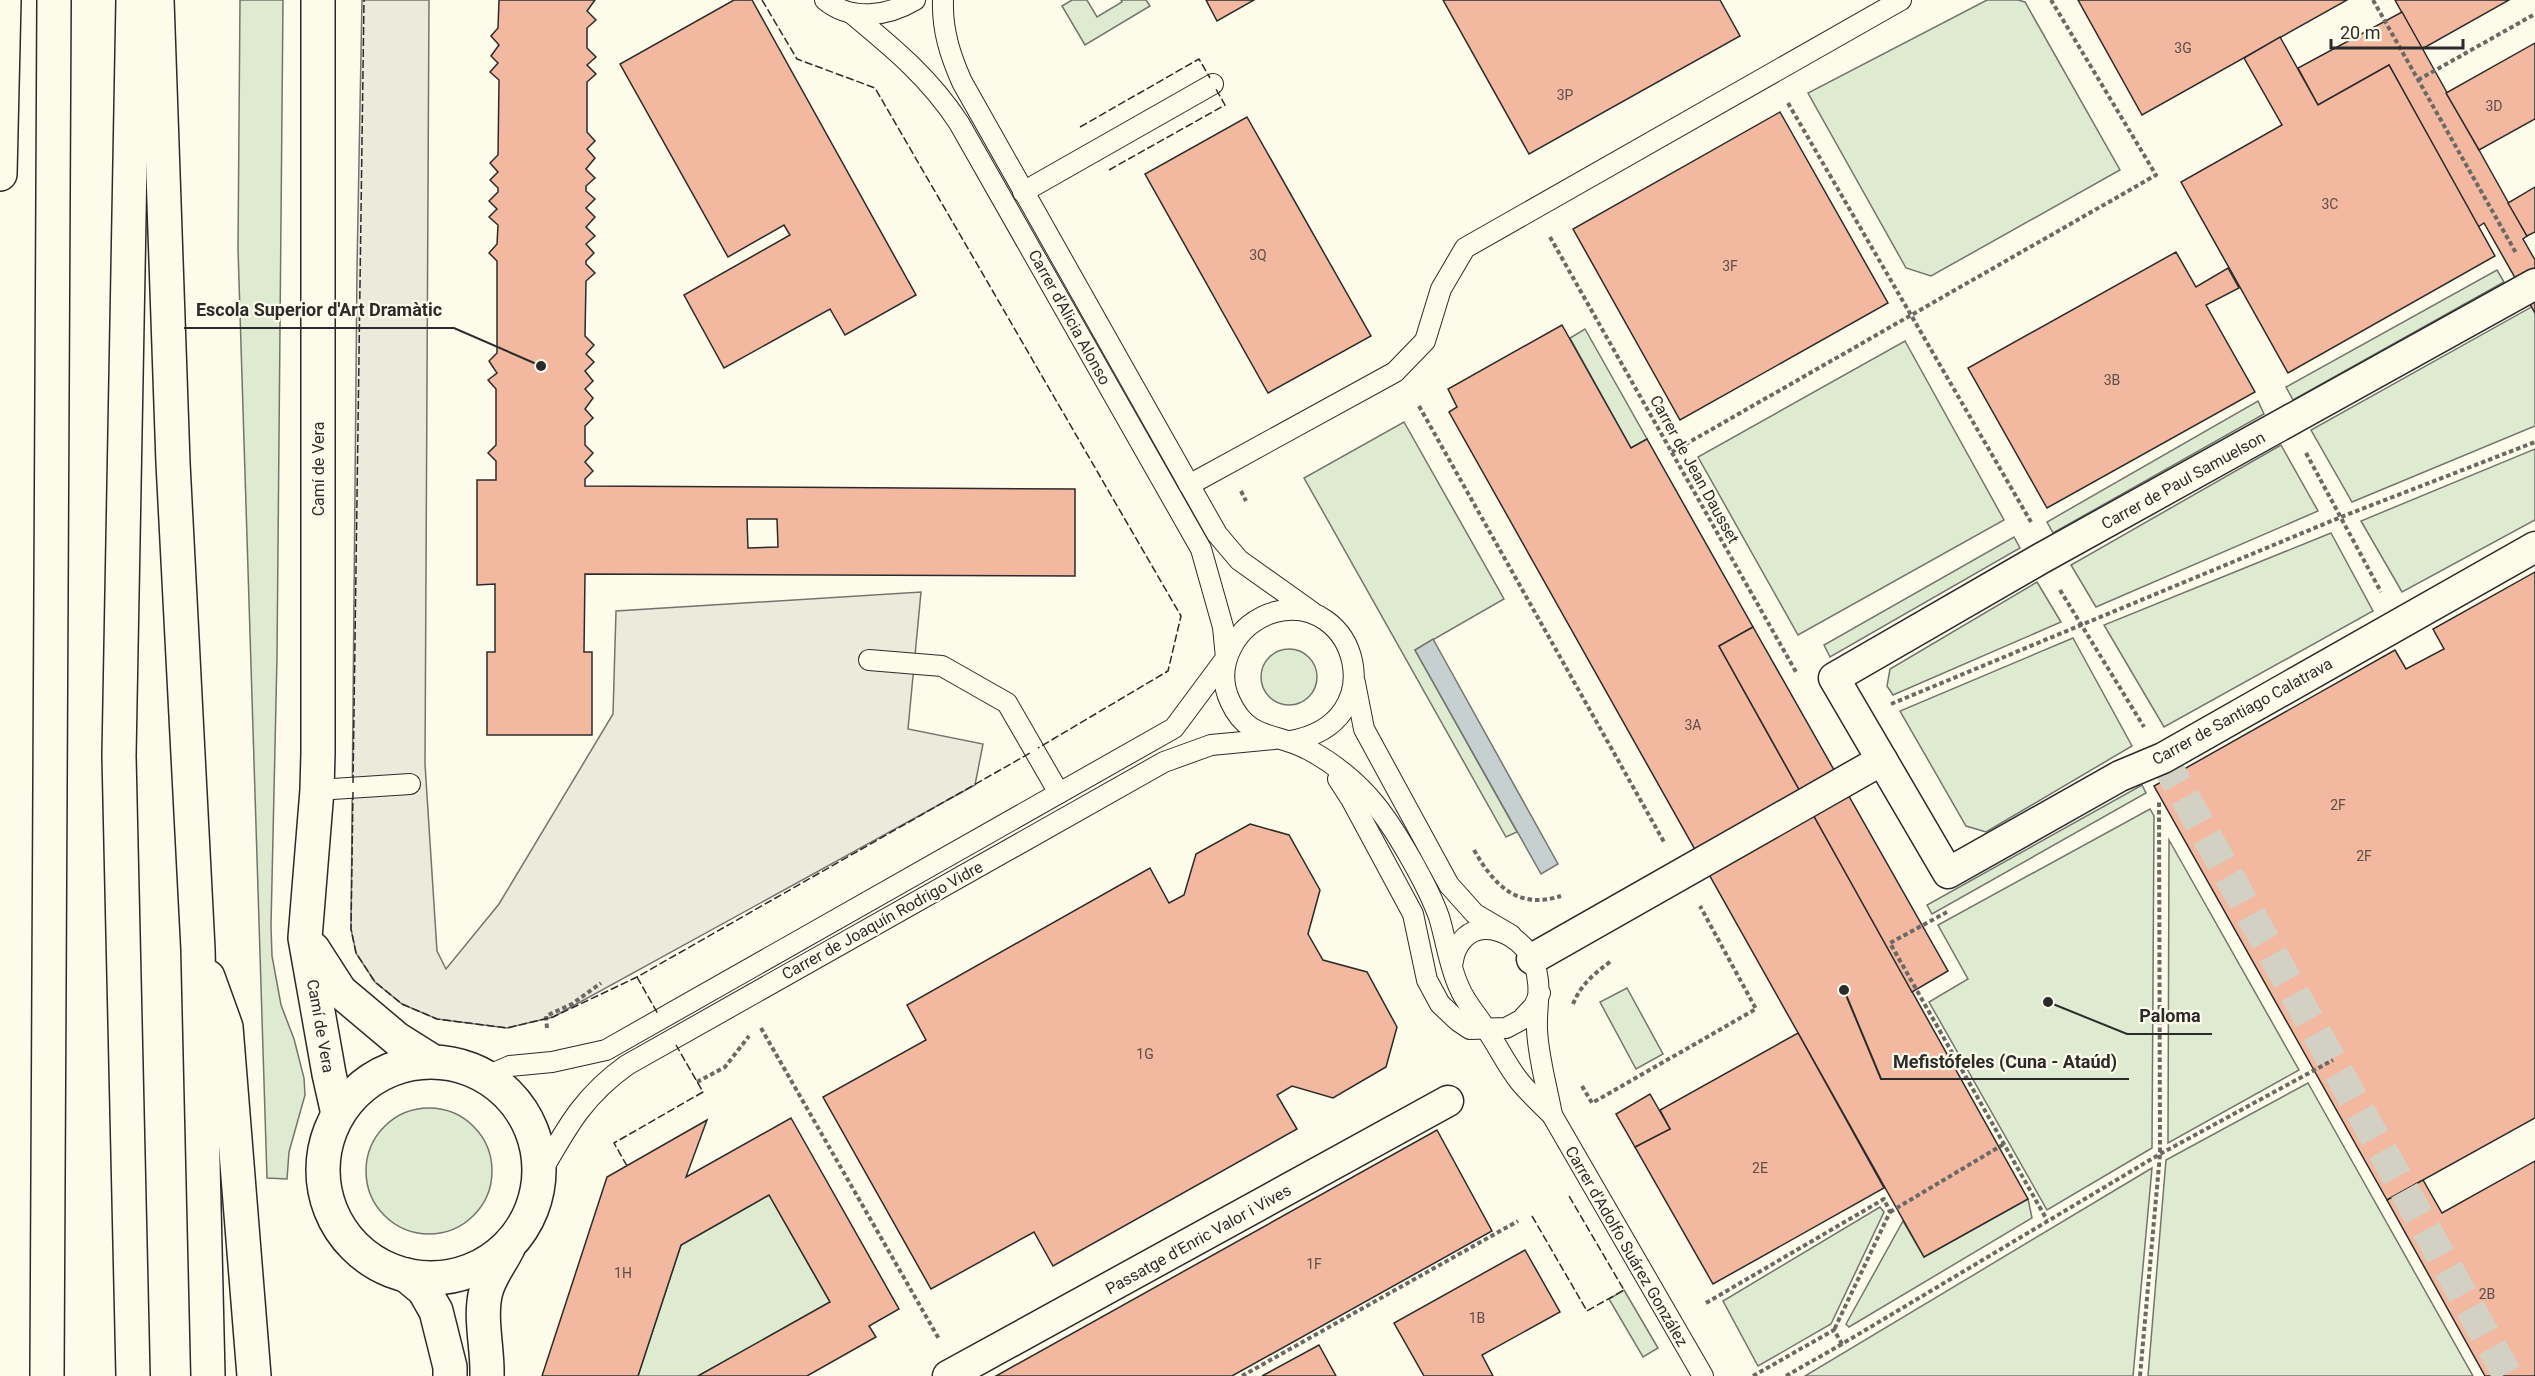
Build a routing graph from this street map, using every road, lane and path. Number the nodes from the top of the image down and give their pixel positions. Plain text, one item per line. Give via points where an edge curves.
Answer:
1 (4, 0) edge
2 (54, 0) edge
3 (133, 0) edge
4 (157, 0) edge
5 (318, 0) edge
6 (825, 0) edge
7 (915, 0) edge
8 (943, 0) edge
9 (1901, 0) edge
10 (2051, 0) edge
11 (2373, 0) edge
12 (851, 13) junction
13 (2535, 14) edge
14 (1772, 73) junction
15 (2418, 80) junction
16 (1213, 84) dead end
17 (0, 174) edge
18 (1023, 192) junction
19 (1546, 231) dead end
20 (2534, 284) edge
21 (1911, 316) junction
22 (1419, 406) dead end
23 (2289, 421) junction
24 (2535, 442) edge
25 (1672, 452) junction
26 (1189, 485) junction
27 (2341, 517) junction
28 (2535, 547) edge
29 (2045, 556) junction
30 (1327, 622) junction
31 (2398, 622) junction
32 (2082, 626) junction
33 (1226, 658) junction
34 (868, 660) dead end
35 (1355, 678) junction
36 (1834, 678) junction
37 (1857, 717) junction
38 (1282, 740) junction
39 (2163, 758) junction
40 (1324, 760) junction
41 (1882, 760) junction
42 (410, 784) dead end
43 (317, 790) junction
44 (1059, 793) junction
45 (1663, 840) junction
46 (1653, 846) dead end
47 (1474, 850) dead end
48 (1682, 874) junction
49 (1570, 891) dead end
50 (1702, 909) junction
51 (1692, 914) dead end
52 (1511, 935) junction
53 (305, 938) junction
54 (1890, 943) dead end
55 (198, 949) junction
56 (1532, 959) junction
57 (1614, 959) dead end
58 (1452, 966) junction
59 (602, 983) dead end
60 (1540, 993) junction
61 (1572, 1009) dead end
62 (546, 1019) dead end
63 (1486, 1028) junction
64 (2332, 1060) dead end
65 (432, 1061) junction
66 (487, 1076) junction
67 (1576, 1077) dead end
68 (697, 1082) dead end
69 (1448, 1101) dead end
70 (338, 1114) junction
71 (1552, 1115) junction
72 (2004, 1144) junction
73 (2160, 1154) junction
74 (539, 1176) junction
75 (1890, 1212) junction
76 (2047, 1220) junction
77 (1518, 1221) dead end
78 (509, 1246) junction
79 (406, 1275) junction
80 (1706, 1303) dead end
81 (1834, 1330) junction
82 (1842, 1344) junction
83 (953, 1373) edge
84 (47, 1376) edge
85 (133, 1376) edge
86 (208, 1376) edge
87 (254, 1376) edge
88 (450, 1376) edge
89 (487, 1376) edge
90 (1242, 1376) edge
91 (1703, 1376) edge
92 (1753, 1376) edge
93 (1786, 1376) edge
94 (2140, 1376) edge

1 - 17 main road
2 - 84 main road
3 - 85 main road via 119,756
4 - 55 main road via 173,464
5 - 43 main road, Camí de Vera
6 - 12 lane
7 - 12 lane via 900,9 876,15
8 - 18 lane, Carrer d'Alicia Alonso via 944,30 957,70
9 - 14 lane
10 - 21 path via 2156,176
11 - 15 path
12 - 33 lane, Carrer d'Alicia Alonso via 919,71 959,123 1201,549 1223,627
13 - 15 path
14 - 21 path
14 - 26 lane via 1465,248 1441,289 1425,341 1395,372
15 - 20 path
16 - 18 lane
18 - 26 lane, Carrer d'Alicia Alonso
19 - 25 path, Carrer de Jean Dausset
20 - 23 street, Carrer de Paul Samuelson
21 - 25 path
21 - 29 path
22 - 45 path
23 - 27 path
23 - 29 street, Carrer de Paul Samuelson
24 - 27 path
25 - 36 path, Carrer de Jean Dausset via 1807,692
26 - 30 lane, Carrer d'Alicia Alonso via 1228,549 1256,574
27 - 31 path
27 - 32 path
28 - 31 street, Carrer de Santiago Calatrava
29 - 32 path
29 - 36 street, Carrer de Paul Samuelson
30 - 33 lane via 1294,610 1259,618 1234,641
30 - 35 lane via 1342,637 1352,656
31 - 39 street, Carrer de Santiago Calatrava
32 - 37 path
32 - 39 path
33 - 38 lane via 1224,679 1239,718 1255,731
33 - 44 lane, Carrer de Joaquín Rodrigo Vidre via 1174,728
34 - 44 lane via 942,666 1007,703
35 - 38 lane via 1351,697 1327,729 1310,737
35 - 52 lane via 1364,729 1449,885 1475,914
36 - 37 street
37 - 41 street
38 - 40 lane
38 - 74 lane, Carrer de Joaquín Rodrigo Vidre via 1211,745 1164,762 627,1065 604,1081 579,1108
39 - 41 street, Carrer de Santiago Calatrava via 2120,776 1948,873
39 - 73 path via 2159,797
40 - 58 lane via 1373,801 1388,821 1432,898
40 - 63 lane via 1351,799 1410,906 1426,980 1440,1004 1470,1029
41 - 48 street
42 - 43 lane
43 - 53 main road, Camí de Vera
44 - 66 lane, Carrer de Joaquín Rodrigo Vidre via 606,1050 510,1066
45 - 46 path
45 - 48 path
47 - 49 path via 1497,884 1510,894 1536,901
48 - 50 path
48 - 56 street
50 - 51 path
50 - 67 path via 1756,1009 1592,1103
52 - 56 lane
52 - 58 lane via 1498,929 1483,929 1469,935 1457,947
53 - 65 main road, Camí de Vera via 340,991 397,1039
53 - 70 main road, Camí de Vera
54 - 72 path
55 - 86 main road
55 - 87 main road via 226,1027
56 - 60 lane
57 - 61 path via 1592,975 1579,991
58 - 63 lane via 1461,991
59 - 62 path
60 - 63 lane via 1521,1020 1506,1028
60 - 71 lane, Carrer d'Adolfo Suárez González via 1537,1029
63 - 71 lane, Carrer d'Adolfo Suárez González via 1520,1082
64 - 73 path
65 - 66 main road via 461,1065
65 - 70 main road via 405,1064 379,1075 356,1091
66 - 74 main road via 510,1095 527,1119 537,1146
68 - 83 path via 725,1067 759,1023
69 - 83 street, Passatge d'Enric Valor i Vives
70 - 79 main road via 326,1145 323,1179 331,1212 349,1241 374,1263
71 - 91 lane, Carrer d'Adolfo Suárez González
72 - 75 path
72 - 76 path
73 - 76 path
73 - 94 path
74 - 78 main road via 535,1201 525,1225
75 - 80 path via 1884,1199
75 - 81 path
76 - 82 path
77 - 90 path
78 - 79 main road via 487,1263 462,1274 434,1279
78 - 89 main road via 486,1291
79 - 88 main road via 424,1290 436,1311
81 - 82 path
81 - 92 path
82 - 93 path

